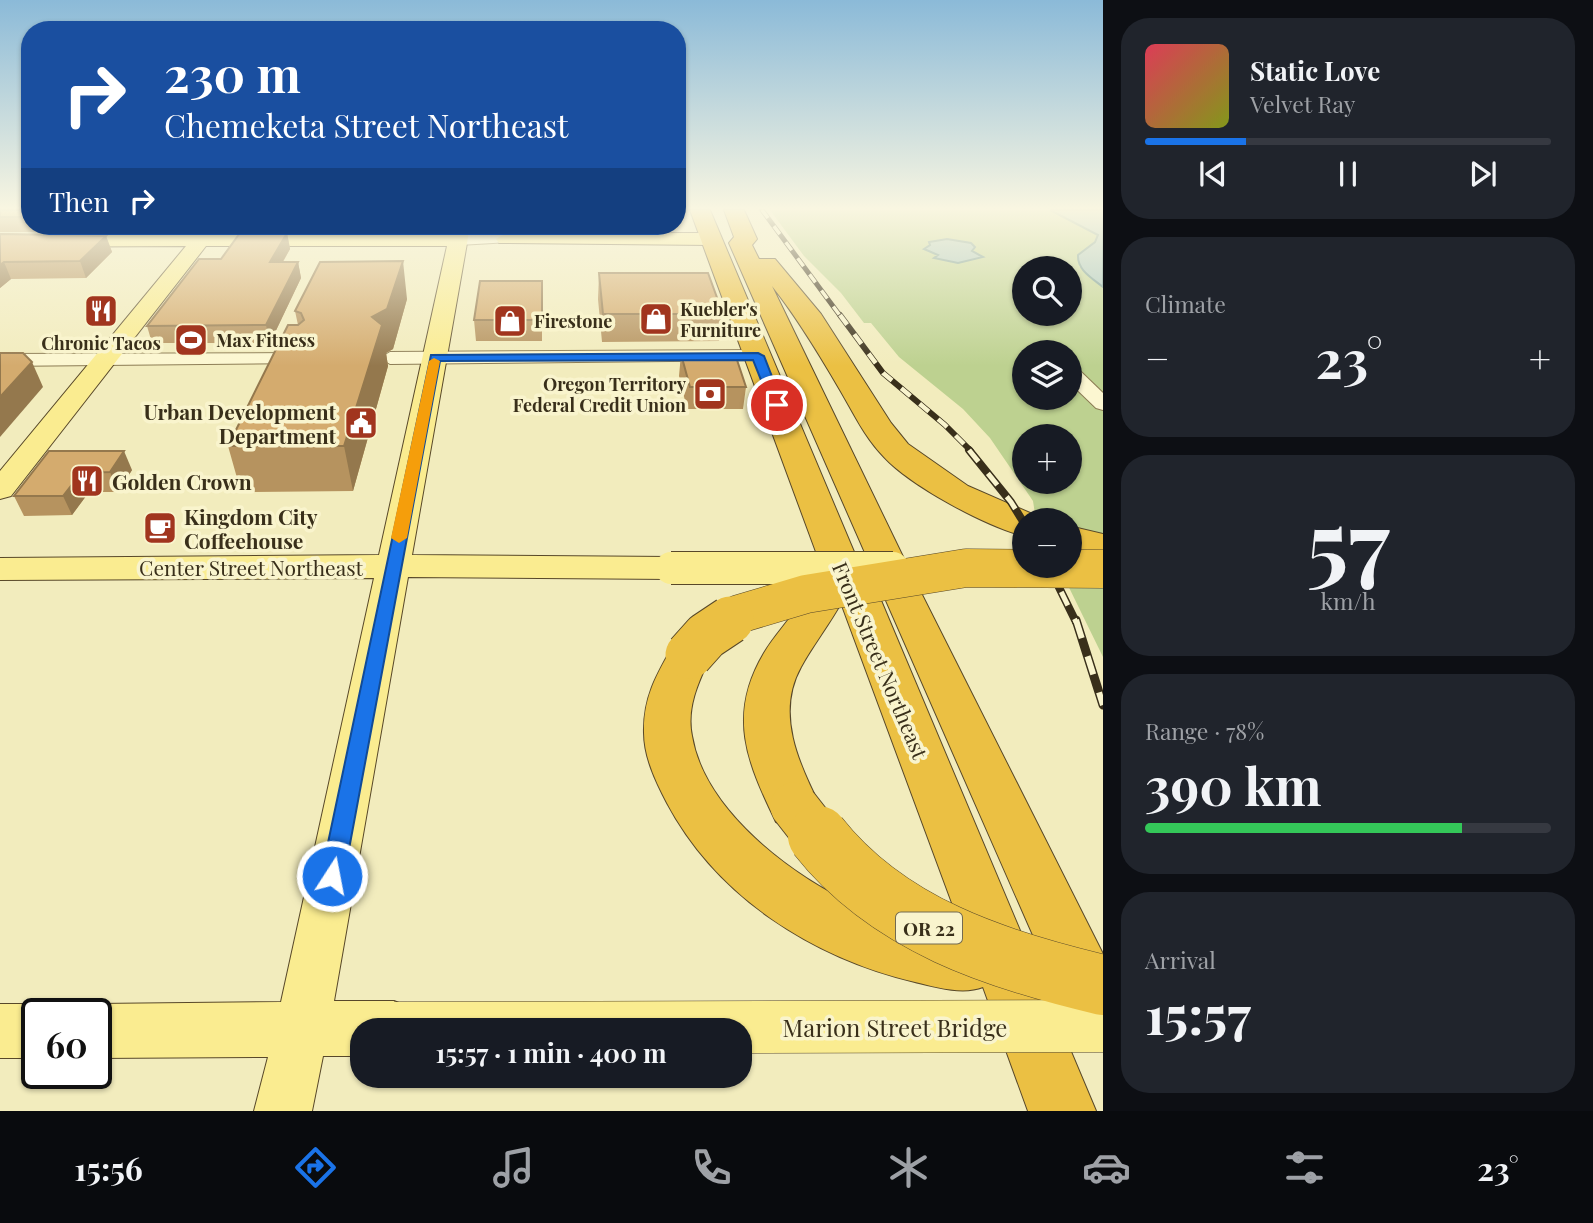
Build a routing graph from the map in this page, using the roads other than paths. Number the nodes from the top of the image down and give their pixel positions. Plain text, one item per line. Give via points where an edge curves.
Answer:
1 (183, 262) edge
2 (449, 262) edge
3 (720, 262) edge
4 (749, 262) edge
5 (767, 262) edge
6 (758, 356) junction
7 (411, 358) junction
8 (105, 359) junction
9 (300, 359) edge
10 (0, 360) edge
11 (1082, 384) edge
12 (1103, 404) edge
13 (0, 490) edge
14 (1012, 519) edge
15 (1082, 541) edge
16 (1103, 546) edge
17 (396, 556) junction
18 (838, 559) junction
19 (966, 568) junction
20 (0, 569) edge
21 (1103, 569) edge
22 (1003, 962) junction
23 (1103, 985) edge
24 (1103, 1024) edge
25 (302, 1028) junction
26 (0, 1031) edge
27 (21, 1031) edge
28 (112, 1031) edge
29 (283, 1111) edge
30 (1062, 1111) edge

1 - 8 main road
2 - 7 main road
3 - 6 highway, Front Street Northeast
4 - 24 highway, Front Street Northeast
5 - 14 highway via 812,320 896,451 956,493
6 - 7 street
6 - 18 highway, Front Street Northeast
7 - 17 main road via 410,484
8 - 9 street
8 - 10 street
8 - 13 main road
11 - 12 street
15 - 16 highway
17 - 19 main road, Center Street Northeast, bridge via 671,568
17 - 20 main road, Center Street Northeast
17 - 25 main road
18 - 22 highway, Front Street Northeast via 857,591
18 - 23 highway, OR 22, bridge via 818,608 775,673 766,705 768,743 794,806 831,854 909,918 989,955
19 - 21 highway, bridge
19 - 22 highway, bridge via 779,600 725,622 689,655 674,682 666,723 673,760 704,819 738,858 797,904 860,936 919,954
22 - 30 highway, Front Street Northeast
24 - 25 main road, Marion Street Bridge, bridge
25 - 28 main road, Marion Street Bridge
25 - 29 main road
26 - 27 main road

